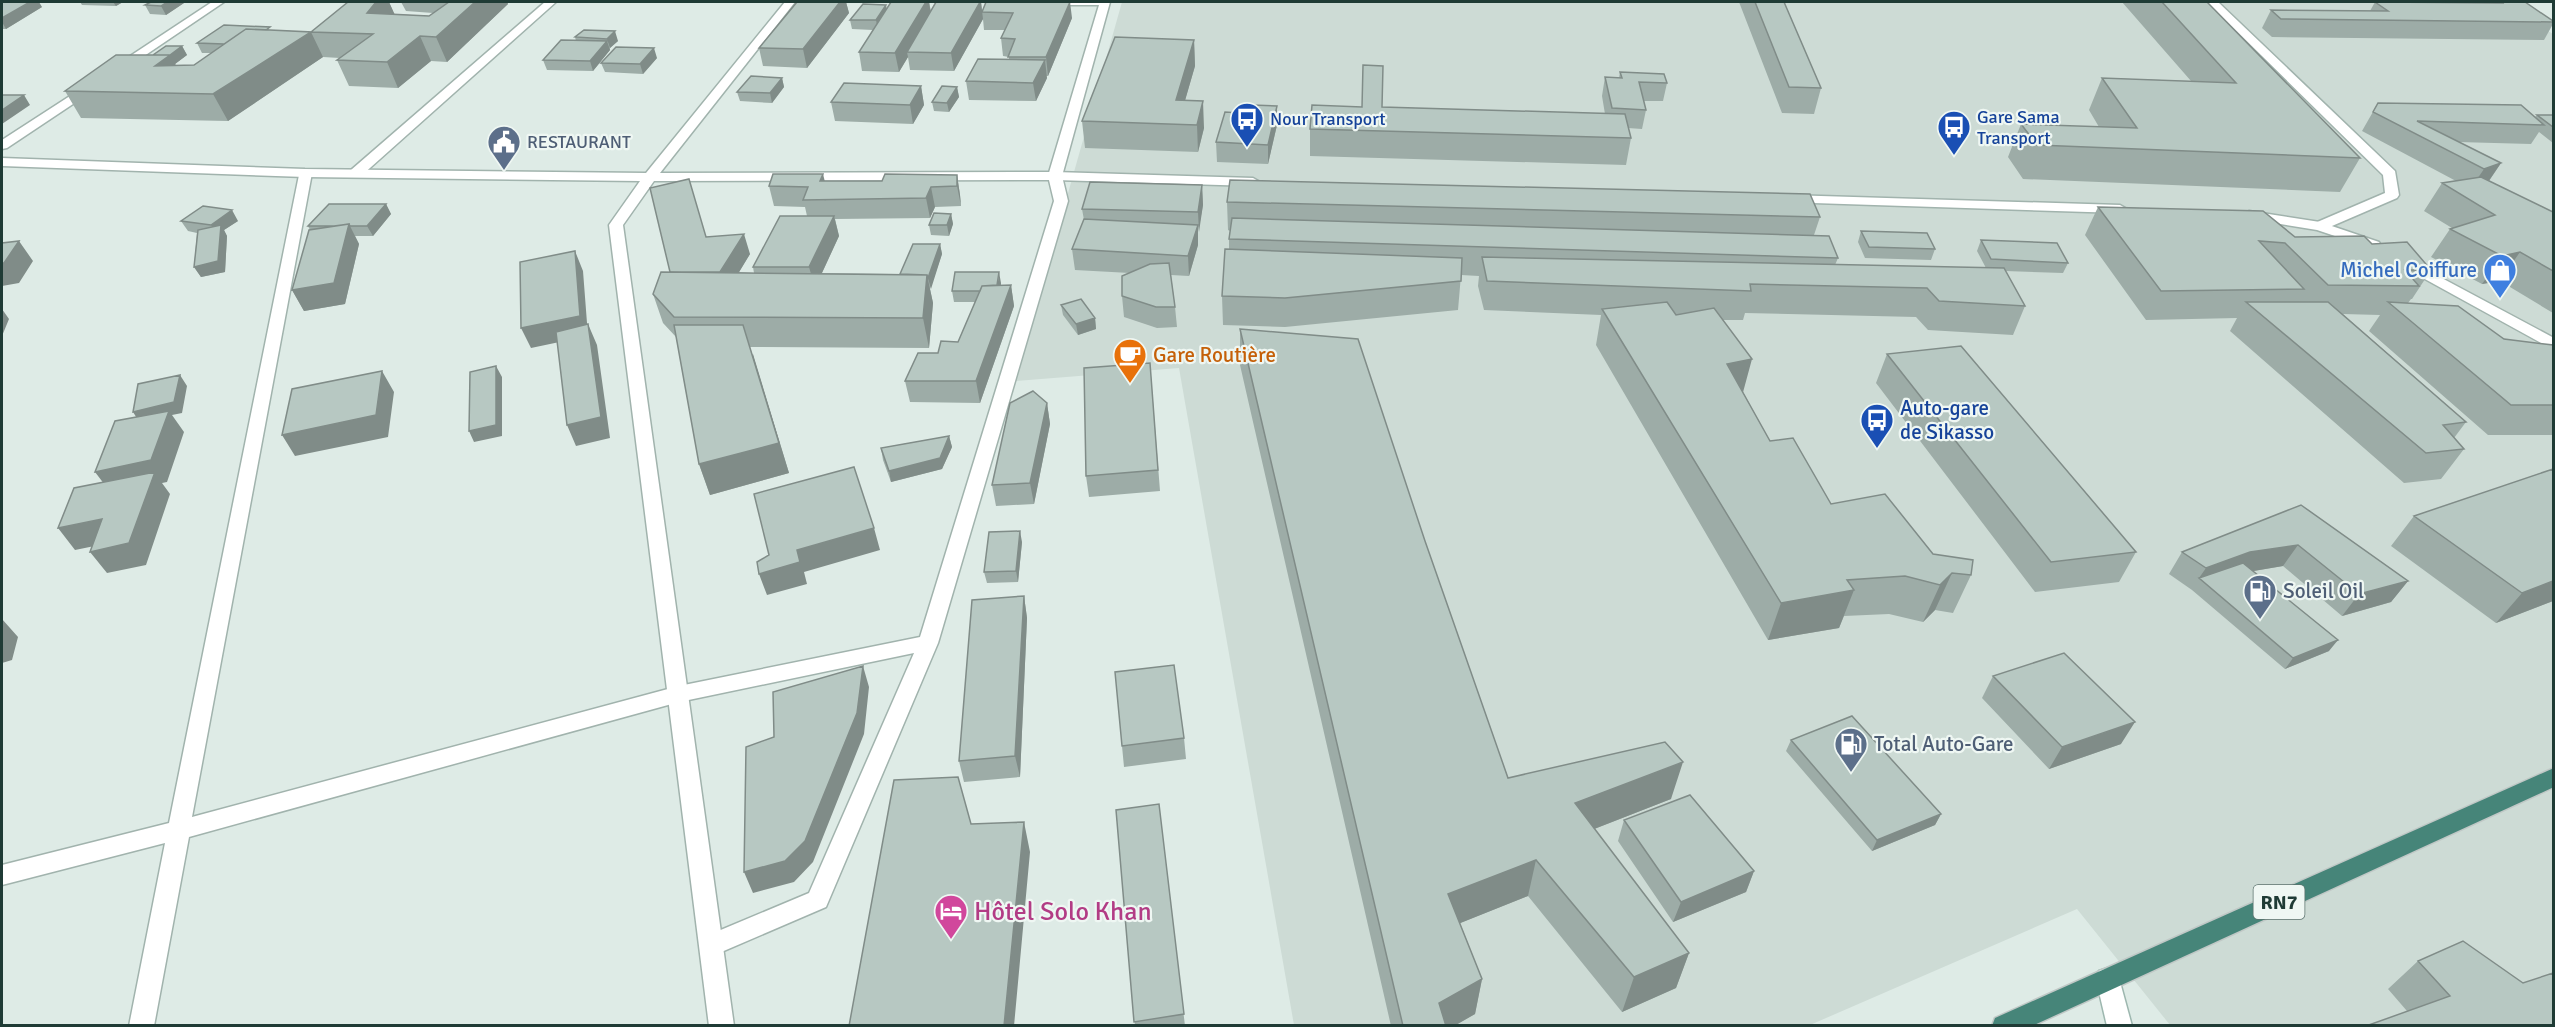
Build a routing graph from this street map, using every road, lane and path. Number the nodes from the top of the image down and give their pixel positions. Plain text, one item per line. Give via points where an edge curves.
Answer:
1 (219, 2) edge
2 (551, 2) edge
3 (790, 2) edge
4 (1066, 2) edge
5 (1105, 2) edge
6 (2212, 2) edge
7 (2, 145) edge
8 (2, 162) edge
9 (305, 172) junction
10 (356, 173) junction
11 (1055, 176) junction
12 (650, 177) junction
13 (1266, 183) edge
14 (1769, 198) edge
15 (2134, 210) edge
16 (2240, 213) edge
17 (2320, 226) junction
18 (2553, 345) edge
19 (928, 643) junction
20 (680, 694) junction
21 (2553, 777) edge
22 (179, 830) junction
23 (2, 874) edge
24 (712, 945) junction
25 (2108, 979) junction
26 (141, 1026) edge
27 (722, 1026) edge
28 (2004, 1026) edge
29 (2120, 1026) edge

1 - 7 street
2 - 10 street
3 - 12 street
4 - 5 street
5 - 11 street
6 - 17 street via 2390,174 2392,195
8 - 9 street
9 - 10 street
9 - 22 street
10 - 12 street
11 - 12 street
11 - 13 street
11 - 19 street via 1061,201
12 - 20 street via 616,225
14 - 15 street
16 - 17 street
17 - 18 street via 2370,243
19 - 20 street
19 - 24 street via 818,900
20 - 22 street
20 - 24 street
21 - 25 highway, RN7
22 - 23 street
22 - 26 street
24 - 27 street
25 - 28 highway, RN7
25 - 29 street

